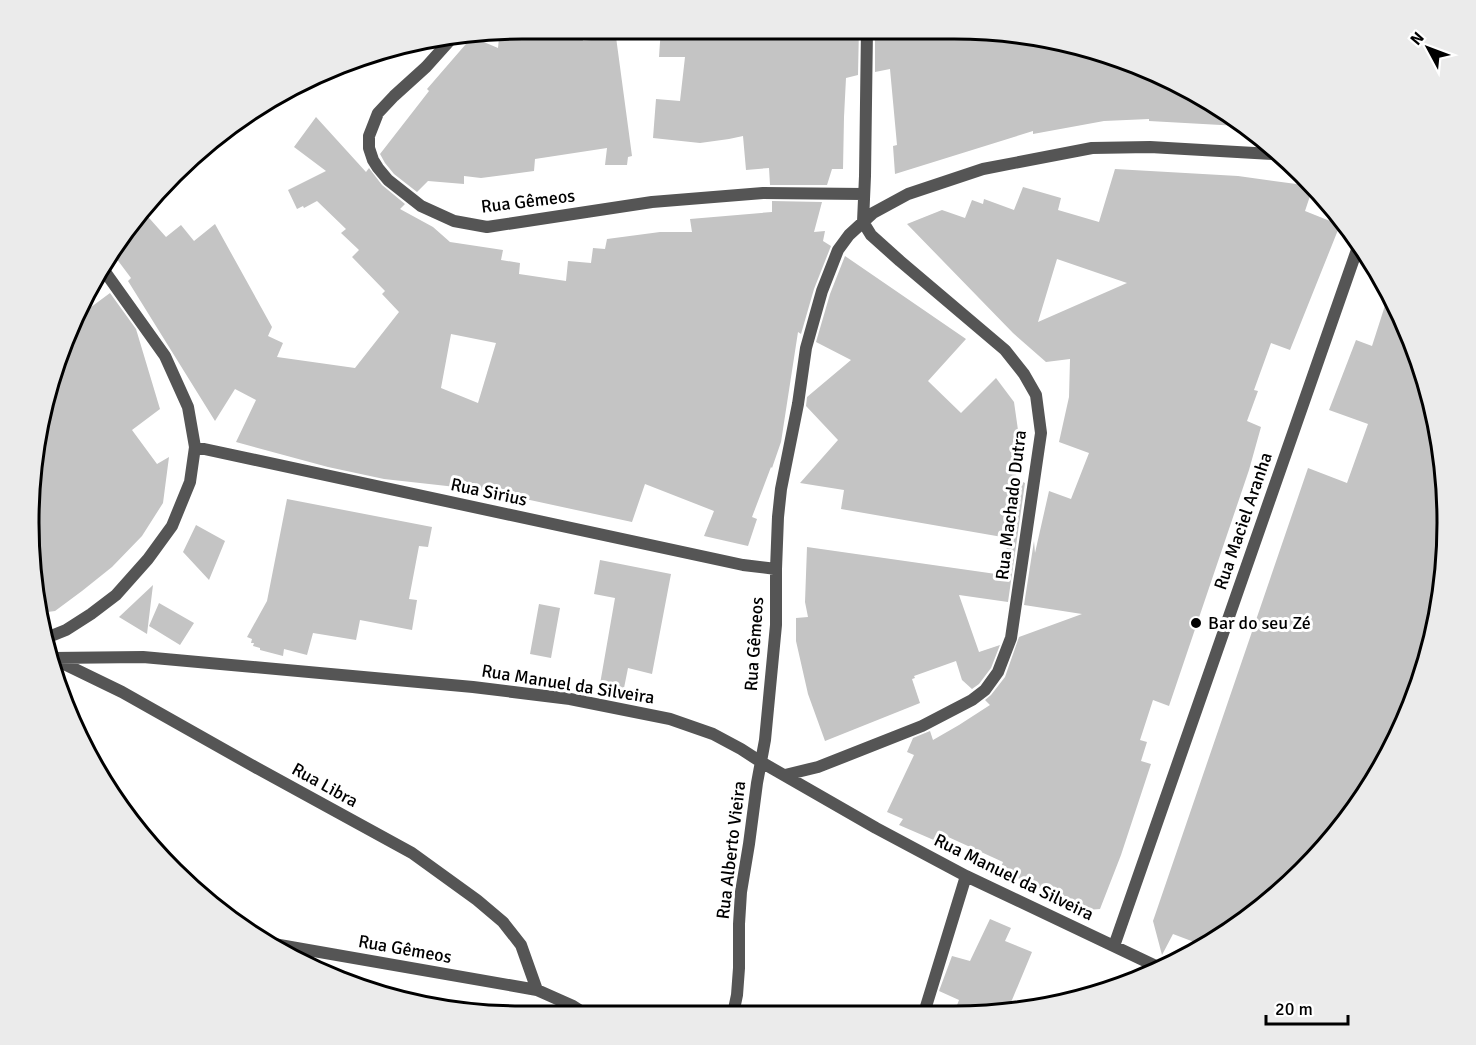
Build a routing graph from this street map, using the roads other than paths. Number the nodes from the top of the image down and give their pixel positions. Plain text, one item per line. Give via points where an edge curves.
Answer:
1 (867, 39) edge
2 (446, 45) edge
3 (1265, 154) edge
4 (864, 194) junction
5 (863, 222) junction
6 (1356, 254) edge
7 (107, 275) edge
8 (195, 447) junction
9 (776, 569) junction
10 (52, 636) edge
11 (58, 658) edge
12 (60, 662) edge
13 (761, 762) junction
14 (785, 775) junction
15 (966, 876) junction
16 (1114, 946) junction
17 (293, 947) edge
18 (1151, 964) edge
19 (537, 990) junction
20 (573, 1006) edge
21 (735, 1006) edge
22 (926, 1006) edge

1 - 4 street
2 - 4 street, Rua Gêmeos via 378,113 369,148 388,180 421,206 454,221 487,227 652,202 763,193
3 - 5 street, Rua Gêmeos via 1092,148 972,172 908,194
4 - 5 street
5 - 9 street, Rua Gêmeos via 838,250 806,348 781,489
5 - 14 street, Rua Machado Dutra via 871,235 1005,350 1036,395 1041,433 1011,638 998,672 985,690 922,726 818,767
6 - 16 street, Rua Maciel Aranha
7 - 8 street via 165,356 188,407
8 - 9 street, Rua Sirius
8 - 10 street via 190,482 172,526 148,559 116,595
9 - 13 street, Rua Gêmeos via 776,626
11 - 13 street, Rua Manuel da Silveira via 143,657 570,699 670,719 713,734
12 - 19 street, Rua Libra via 122,692 412,853 503,922 521,945
13 - 14 street, Rua Manuel da Silveira
13 - 21 street, Rua Alberto Vieira via 741,892
14 - 15 street, Rua Manuel da Silveira
15 - 16 street, Rua Manuel da Silveira
15 - 22 street
16 - 18 street, Rua Manuel da Silveira
17 - 19 street, Rua Gêmeos
19 - 20 street, Rua Gêmeos

